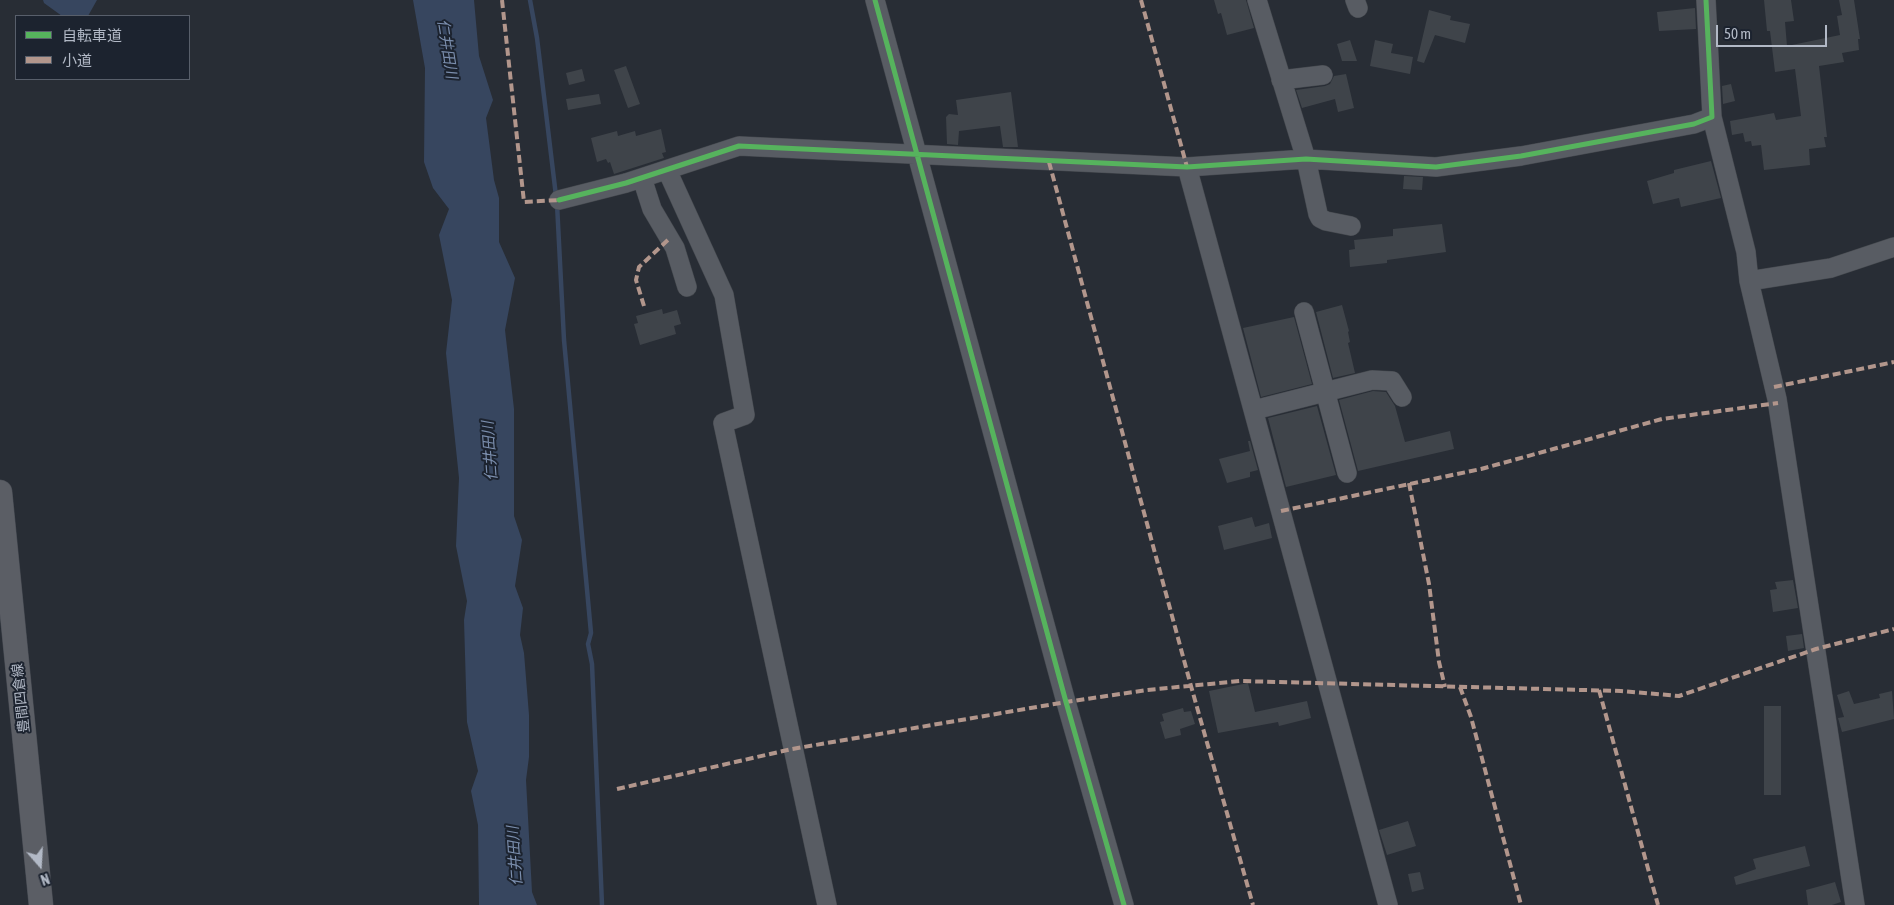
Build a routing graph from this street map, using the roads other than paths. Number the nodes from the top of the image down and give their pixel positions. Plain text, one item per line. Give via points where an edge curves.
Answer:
1 (875, 0) edge
2 (1257, 0) edge
3 (1706, 0) edge
4 (1323, 75) dead end
5 (1281, 80) junction
6 (1712, 117) junction
7 (916, 155) junction
8 (1306, 158) junction
9 (1187, 167) junction
10 (666, 170) junction
11 (642, 178) junction
12 (559, 200) dead end
13 (1351, 226) dead end
14 (1894, 247) edge
15 (1749, 281) junction
16 (687, 287) dead end
17 (1304, 312) dead end
18 (1325, 390) junction
19 (1402, 397) dead end
20 (1254, 410) junction
21 (1347, 473) dead end
22 (0, 492) edge
23 (41, 905) edge
24 (827, 905) edge
25 (1124, 905) edge
26 (1388, 905) edge
27 (1855, 905) edge

1 - 7 street
2 - 5 street
3 - 6 street
4 - 5 street
5 - 8 street
6 - 8 street via 1694,124 1540,153 1436,167
6 - 15 street via 1746,252
7 - 9 street
7 - 10 street via 739,146
7 - 25 street
8 - 9 street
8 - 13 street via 1320,218
9 - 20 street
10 - 11 street
10 - 24 street via 724,296 745,415 723,423
11 - 12 street
11 - 16 street via 652,208 675,248
14 - 15 street via 1831,268
15 - 27 street via 1777,399
17 - 18 street
18 - 19 street via 1385,380 1392,381
18 - 20 street
18 - 21 street
20 - 26 street
22 - 23 main road, 豊間四倉線

